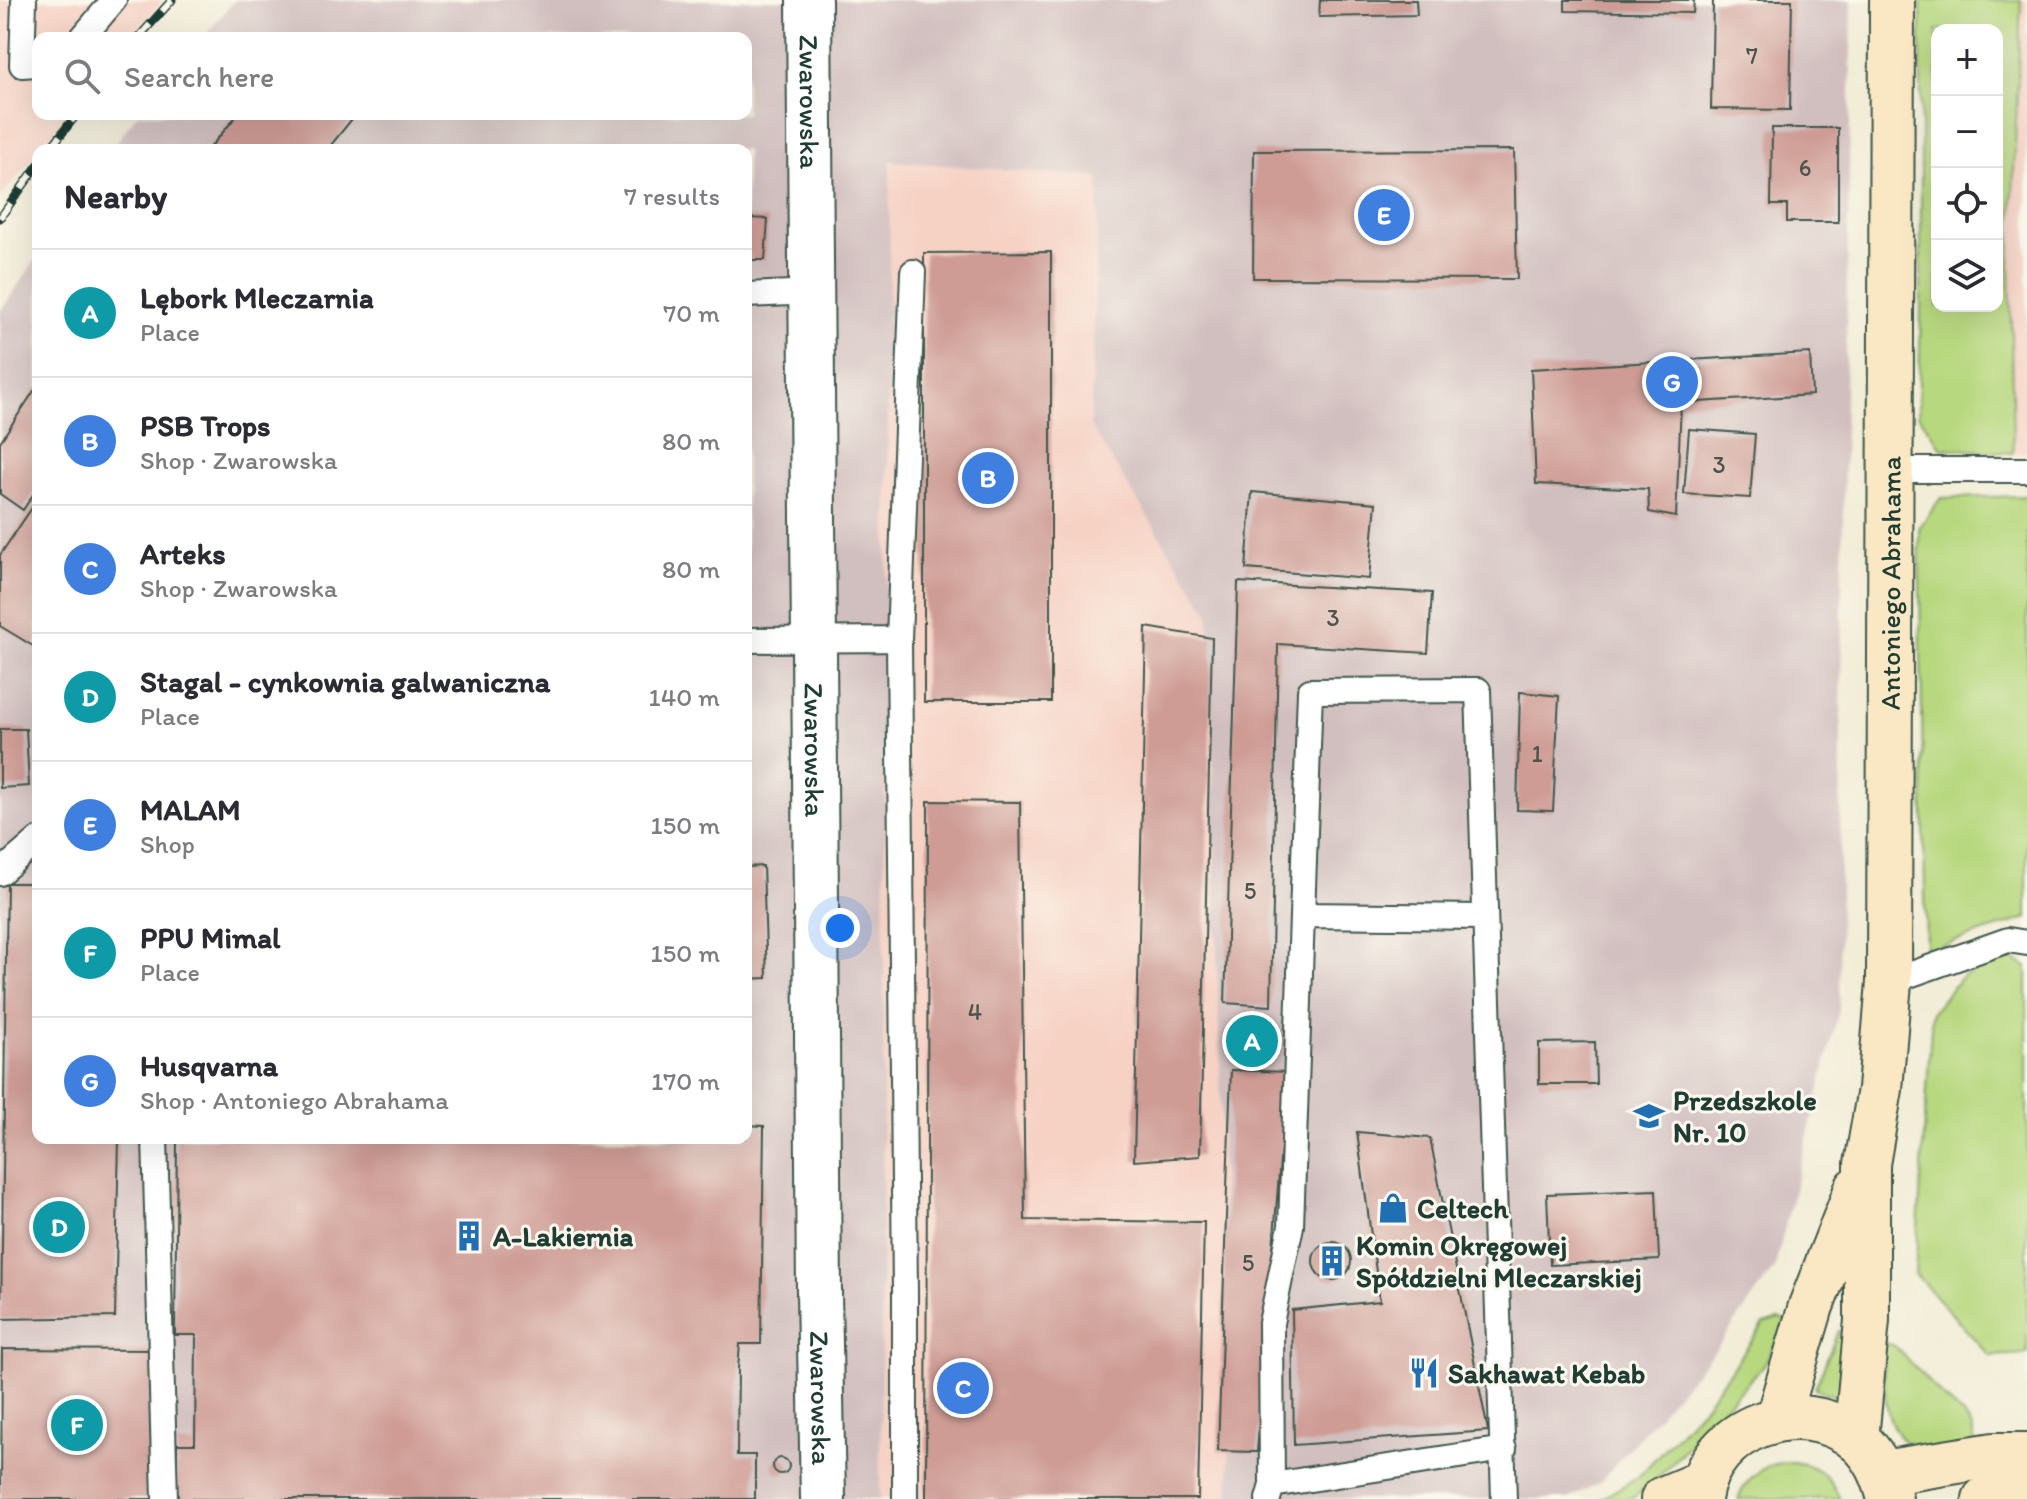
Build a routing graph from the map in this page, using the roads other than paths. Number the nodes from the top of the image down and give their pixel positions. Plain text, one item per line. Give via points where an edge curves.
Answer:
1 (24, 0) edge
2 (114, 0) edge
3 (809, 0) edge
4 (1892, 0) edge
5 (87, 32) edge
6 (32, 64) edge
7 (913, 272) dead end
8 (812, 292) junction
9 (752, 295) edge
10 (1890, 470) junction
11 (2027, 470) edge
12 (815, 638) junction
13 (899, 639) junction
14 (752, 640) edge
15 (32, 845) edge
16 (0, 873) edge
17 (1303, 915) junction
18 (1484, 917) junction
19 (2027, 943) edge
20 (1889, 982) junction
21 (155, 1144) edge
22 (1867, 1164) junction
23 (1778, 1418) junction
24 (1856, 1439) junction
25 (1504, 1449) junction
26 (2027, 1455) edge
27 (2027, 1478) edge
28 (1887, 1486) edge
29 (1270, 1492) edge
30 (1688, 1494) edge
31 (165, 1499) edge
32 (823, 1499) edge
33 (905, 1499) edge
34 (1504, 1499) edge
35 (1985, 1499) edge

1 - 6 lane via 22,65
2 - 5 lane
3 - 8 street, Zwarowska
4 - 10 main road, Antoniego Abrahama
7 - 13 lane
8 - 9 lane
8 - 12 street, Zwarowska
10 - 11 lane
10 - 20 main road, Antoniego Abrahama
12 - 13 lane
12 - 14 lane
12 - 32 street, Zwarowska
13 - 33 lane
15 - 16 lane
17 - 18 lane
17 - 18 lane via 1310,691 1478,690
17 - 29 lane via 1291,1226 1271,1323
18 - 25 lane
19 - 20 lane via 2008,940
20 - 22 main road, Antoniego Abrahama
21 - 31 lane
22 - 23 main road, Antoniego Abrahama via 1811,1306
22 - 24 main road, Antoniego Abrahama via 1867,1320
23 - 24 main road via 1820,1420
23 - 30 main road via 1745,1429 1718,1452
24 - 28 main road via 1872,1454
25 - 29 lane
25 - 34 lane
26 - 28 main road via 1994,1455
27 - 35 main road

